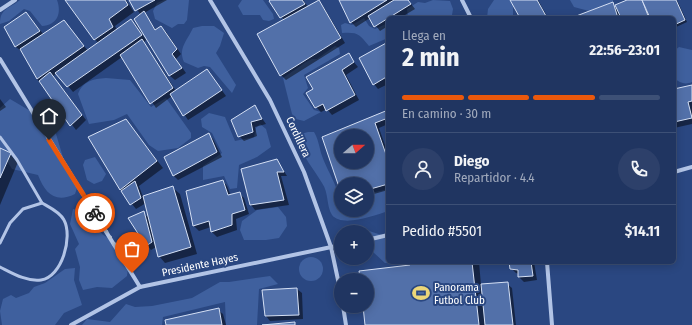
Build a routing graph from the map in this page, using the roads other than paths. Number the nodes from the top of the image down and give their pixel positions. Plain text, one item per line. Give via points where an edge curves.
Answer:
1 (15, 0) edge
2 (210, 0) edge
3 (462, 0) edge
4 (0, 10) edge
5 (470, 16) edge
6 (0, 59) edge
7 (0, 137) edge
8 (692, 167) edge
9 (676, 171) edge
10 (42, 203) junction
11 (386, 235) edge
12 (374, 238) edge
13 (0, 243) edge
14 (334, 246) edge
15 (331, 247) junction
16 (547, 264) edge
17 (0, 267) edge
18 (337, 273) edge
19 (140, 287) junction
20 (344, 313) edge
21 (71, 325) edge
22 (346, 325) edge
23 (552, 325) edge

1 - 4 street
2 - 15 street, Cordillera via 270,100 304,172
3 - 5 street
6 - 19 street
7 - 10 lane
8 - 9 street
10 - 13 lane via 23,209 10,223
10 - 17 lane via 55,210 64,220 68,237 63,258 54,274 41,280 26,279
11 - 12 street
14 - 15 street, Presidente Hayes
15 - 18 street, Cordillera
15 - 19 street, Presidente Hayes
16 - 23 street
19 - 21 street, Presidente Hayes
20 - 22 street

